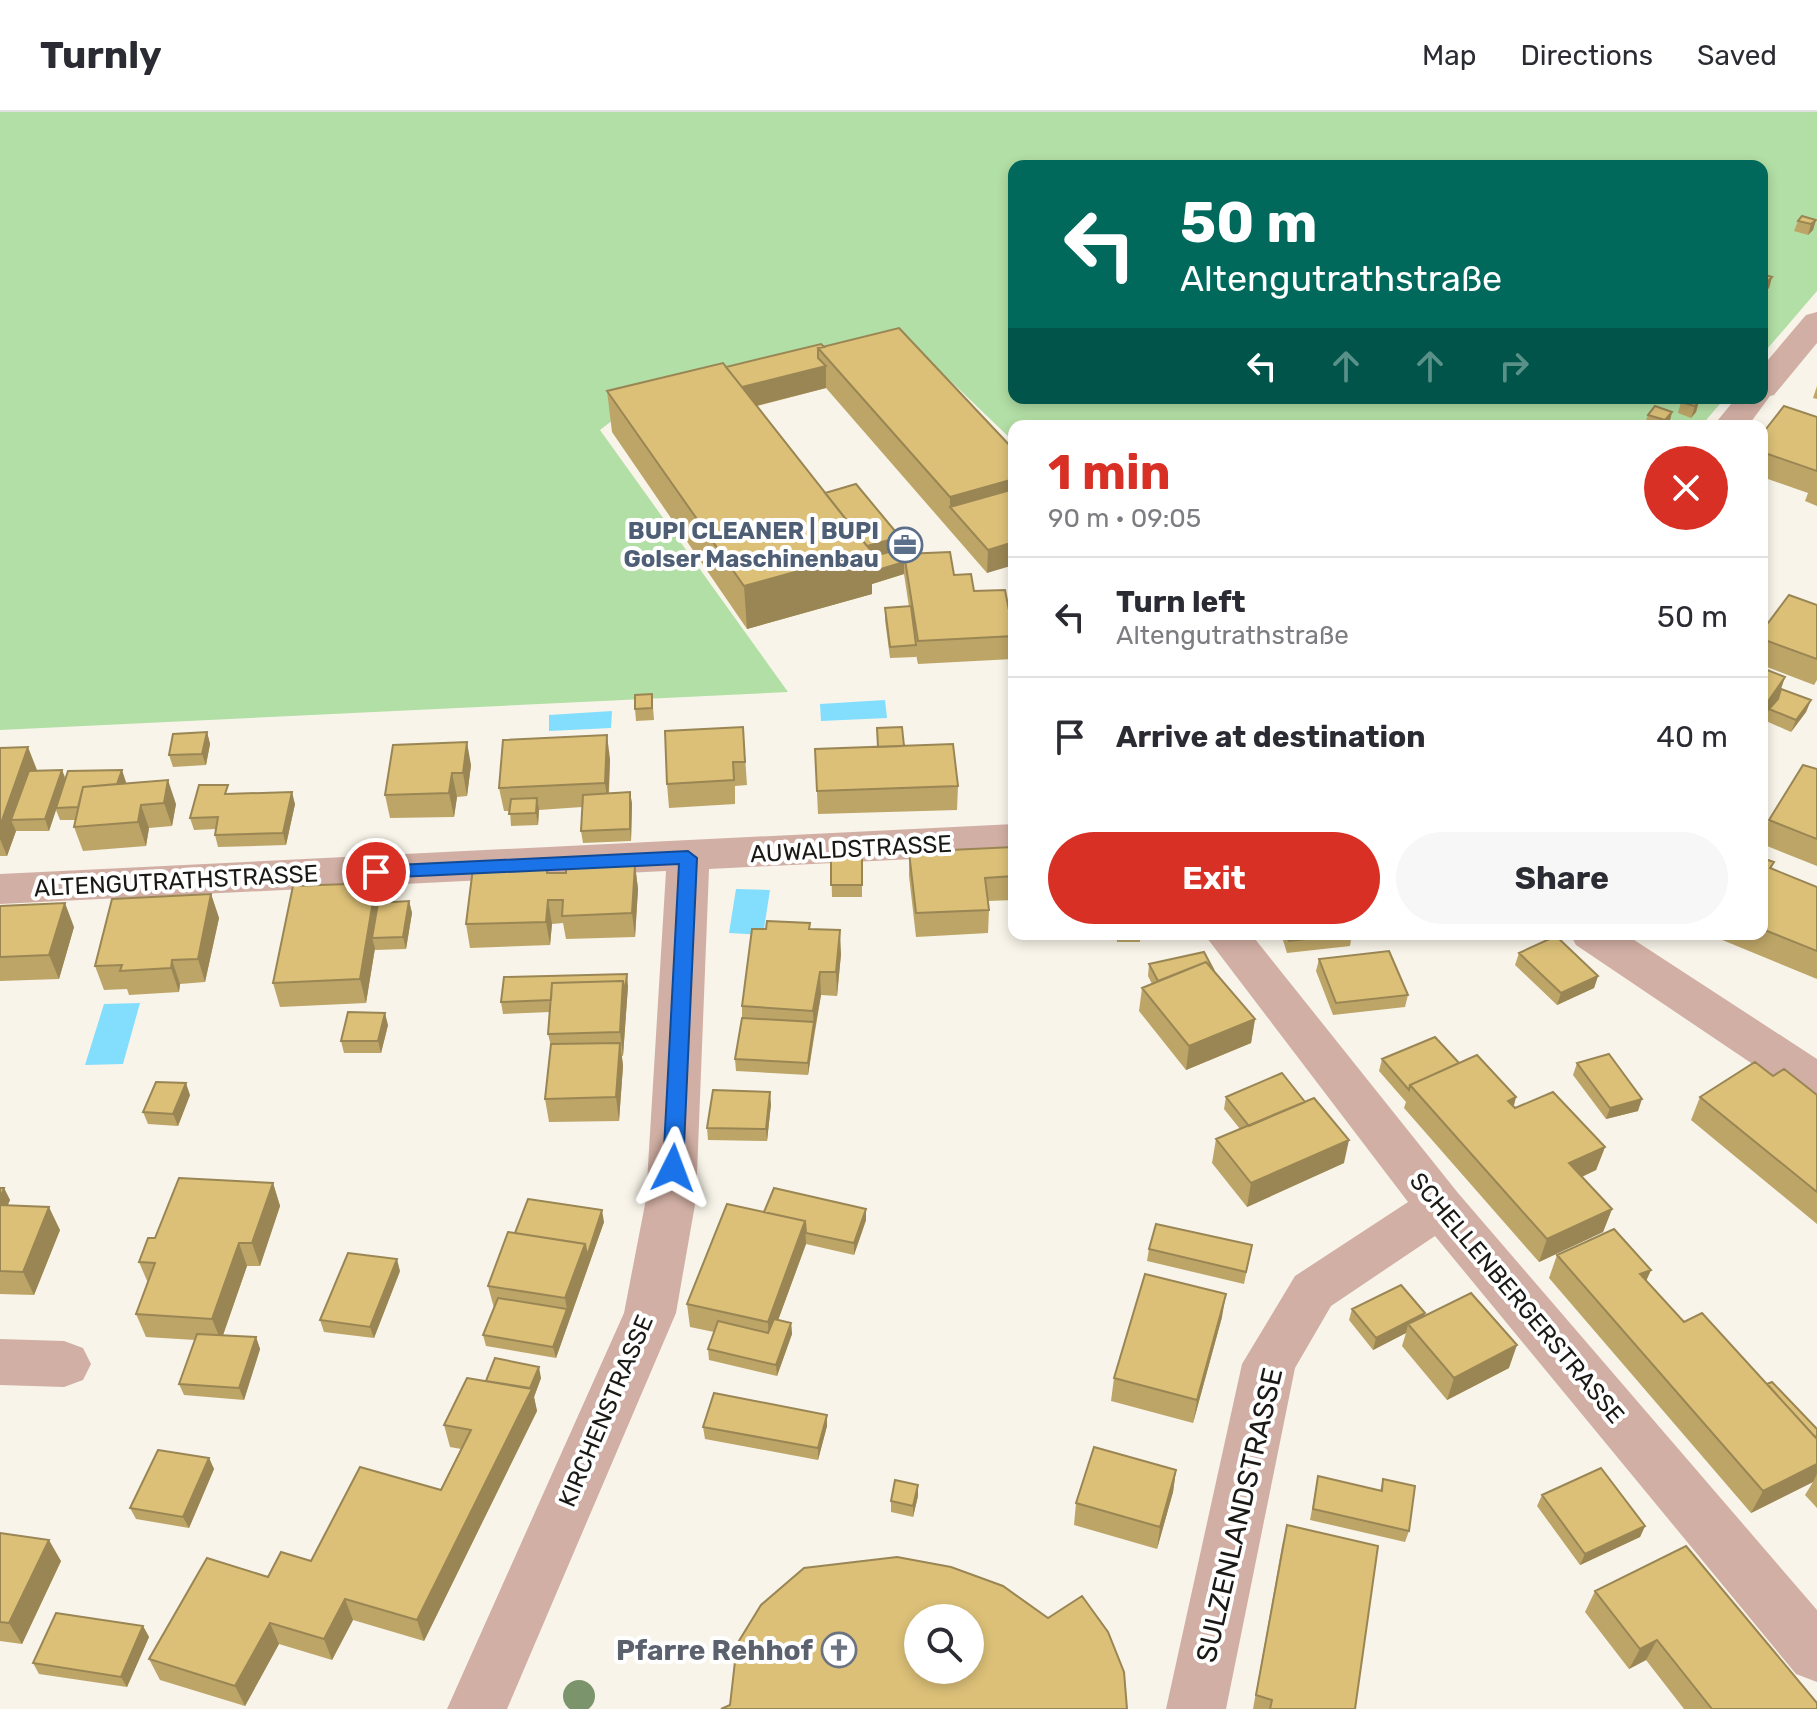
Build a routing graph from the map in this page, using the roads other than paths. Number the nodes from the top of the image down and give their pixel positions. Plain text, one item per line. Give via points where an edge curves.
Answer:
1 (1817, 322) edge
2 (1768, 381) edge
3 (1749, 404) edge
4 (1735, 420) edge
5 (1008, 839) edge
6 (688, 858) junction
7 (0, 889) edge
8 (1231, 940) edge
9 (1601, 940) edge
10 (1817, 1083) edge
11 (1440, 1207) junction
12 (0, 1362) edge
13 (64, 1364) dead end
14 (1817, 1654) edge
15 (477, 1709) edge
16 (1196, 1709) edge

1 - 2 street
3 - 4 street
5 - 6 street, AUWALDSTRASSE
6 - 7 street, ALTENGUTRATHSTRASSE
6 - 15 street, KIRCHENSTRASSE via 671,1199 650,1313
8 - 11 street, SCHELLENBERGERSTRASSE
9 - 10 street
11 - 14 street, SCHELLENBERGERSTRASSE
11 - 16 street, SULZENLANDSTRASSE via 1313,1291 1269,1364
12 - 13 street

